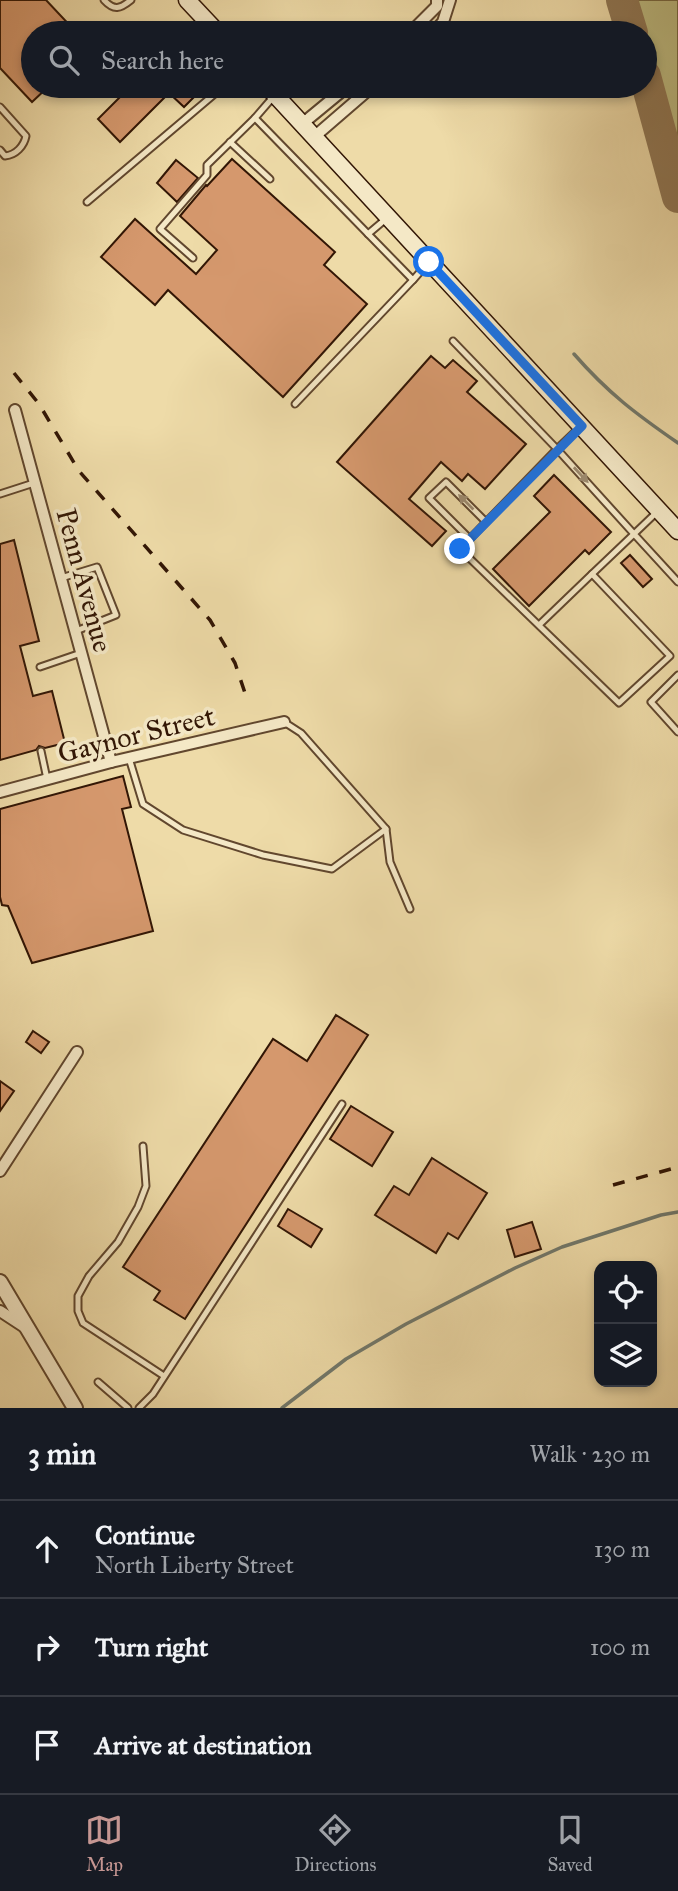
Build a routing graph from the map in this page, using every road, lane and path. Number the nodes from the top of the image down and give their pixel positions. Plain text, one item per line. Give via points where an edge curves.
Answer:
1 (104, 0) edge
2 (131, 0) edge
3 (187, 0) edge
4 (437, 0) edge
5 (450, 0) edge
6 (425, 20) edge
7 (207, 21) edge
8 (443, 21) edge
9 (210, 98) edge
10 (266, 98) edge
11 (278, 98) edge
12 (333, 98) edge
13 (355, 98) edge
14 (0, 107) edge
15 (255, 118) junction
16 (302, 124) junction
17 (314, 137) junction
18 (230, 142) junction
19 (0, 150) edge
20 (270, 179) dead end
21 (88, 202) dead end
22 (388, 217) junction
23 (368, 234) junction
24 (193, 258) dead end
25 (429, 262) junction
26 (413, 280) junction
27 (453, 341) dead end
28 (295, 404) dead end
29 (15, 410) dead end
30 (582, 426) junction
31 (557, 449) junction
32 (35, 483) junction
33 (0, 494) edge
34 (659, 510) junction
35 (486, 522) junction
36 (678, 531) edge
37 (634, 534) junction
38 (470, 539) junction
39 (592, 574) junction
40 (61, 578) junction
41 (678, 582) edge
42 (539, 625) junction
43 (75, 631) junction
44 (81, 653) junction
45 (40, 667) dead end
46 (678, 675) edge
47 (284, 722) joint
48 (678, 732) edge
49 (41, 751) dead end
50 (129, 758) junction
51 (111, 762) junction
52 (47, 779) junction
53 (0, 792) edge
54 (386, 829) junction
55 (410, 909) dead end
56 (78, 1052) dead end
57 (342, 1104) dead end
58 (144, 1146) dead end
59 (0, 1171) edge
60 (0, 1282) edge
61 (0, 1311) edge
62 (29, 1329) junction
63 (164, 1376) junction
64 (98, 1382) dead end
65 (75, 1408) edge
66 (128, 1408) edge
67 (139, 1408) edge

1 - 2 lane via 111,8
3 - 7 main road
4 - 6 street
5 - 8 street
9 - 21 lane
10 - 15 lane
11 - 16 main road
12 - 16 street
13 - 17 street
14 - 19 lane via 26,136 16,153 5,156
15 - 18 lane
15 - 23 lane
16 - 17 main road
17 - 22 main road
18 - 20 lane
18 - 24 lane via 207,165 207,174 160,229
22 - 23 lane
22 - 25 main road
23 - 26 lane
25 - 26 lane
25 - 30 main road
26 - 28 lane
27 - 31 lane
29 - 32 street, Penn Avenue
30 - 31 lane
30 - 34 main road
31 - 35 lane
31 -> 37 lane
32 - 33 lane
32 - 40 street, Penn Avenue
34 - 36 main road
34 - 37 lane
35 - 38 lane
35 -> 38 lane via 446,482 429,498
37 - 39 lane
37 - 41 lane
38 - 42 lane via 460,549
39 - 42 lane
39 - 42 lane via 670,656 619,703
40 - 43 street, Penn Avenue
40 - 43 lane via 97,567 116,615
43 - 44 street, Penn Avenue
44 - 45 lane
44 - 51 street, Penn Avenue
46 - 48 lane via 651,702
47 - 50 street, Gaynor Street
47 - 54 lane via 301,733
49 - 52 lane
50 - 51 street, Gaynor Street
50 - 54 lane via 143,804 183,831 263,855 332,869
51 - 52 street, Gaynor Street
52 - 53 street, Gaynor Street
54 - 55 lane via 390,862
56 - 59 street
57 - 63 lane
58 - 63 lane via 146,1186 138,1207 118,1242 89,1276 78,1296 78,1311 83,1323
60 - 62 street
61 - 62 street
62 - 65 street
63 - 67 lane
64 - 66 lane

